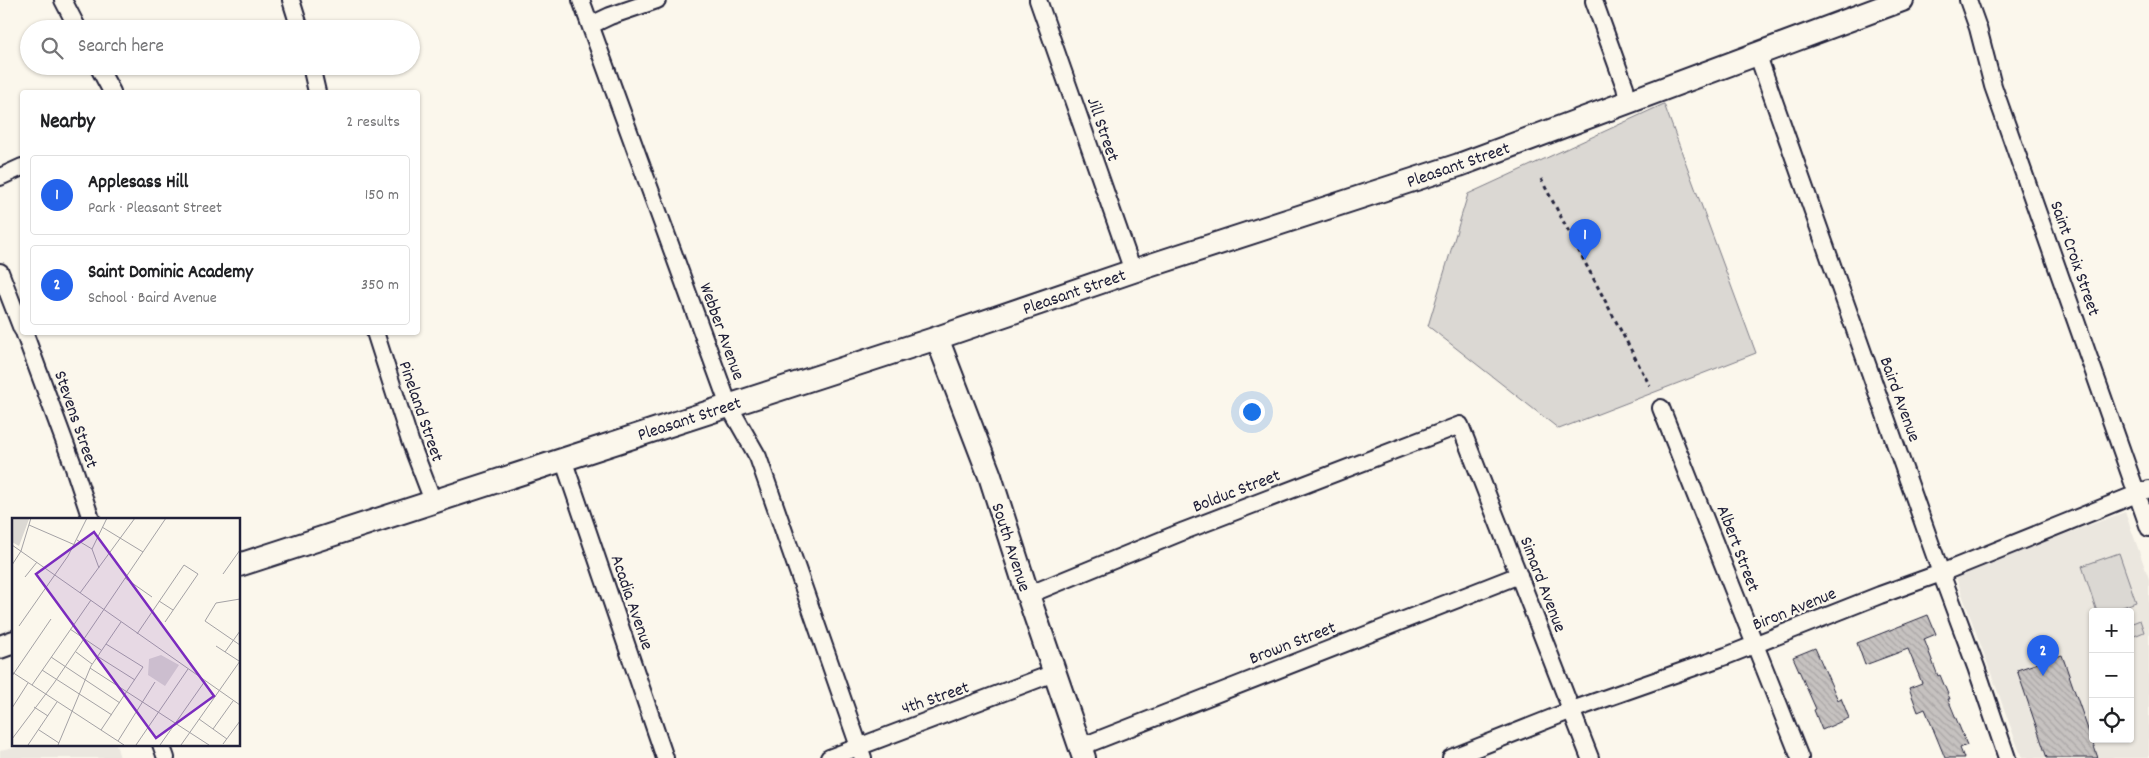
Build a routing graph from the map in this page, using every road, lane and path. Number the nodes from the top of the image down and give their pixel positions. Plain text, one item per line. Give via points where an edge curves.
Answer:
1 (63, 0) edge
2 (291, 0) edge
3 (581, 0) edge
4 (657, 0) edge
5 (1038, 0) edge
6 (1902, 0) edge
7 (1968, 0) edge
8 (1594, 1) edge
9 (73, 20) edge
10 (297, 20) edge
11 (591, 25) junction
12 (1757, 53) junction
13 (103, 75) edge
14 (313, 75) edge
15 (111, 90) edge
16 (317, 90) edge
17 (1628, 101) junction
18 (20, 168) edge
19 (0, 177) edge
20 (1540, 178) dead end
21 (1133, 271) junction
22 (0, 272) edge
23 (20, 324) edge
24 (25, 335) edge
25 (376, 335) edge
26 (938, 338) junction
27 (1650, 386) dead end
28 (729, 406) junction
29 (1661, 408) dead end
30 (1460, 425) joint
31 (563, 459) junction
32 (2143, 491) edge
33 (433, 501) junction
34 (90, 518) edge
35 (2149, 528) edge
36 (240, 565) edge
37 (1941, 574) junction
38 (1519, 575) junction
39 (1028, 595) junction
40 (12, 643) edge
41 (1756, 644) junction
42 (0, 647) edge
43 (1054, 673) junction
44 (1572, 710) junction
45 (162, 746) edge
46 (861, 752) edge
47 (1082, 752) edge
48 (166, 758) edge
49 (665, 758) edge
50 (829, 758) edge
51 (1451, 758) edge
52 (1590, 758) edge
53 (1800, 758) edge
54 (2007, 758) edge

1 - 9 street
2 - 10 street
3 - 11 street, Webber Avenue
4 - 11 street
5 - 21 street, Jill Street
6 - 12 street, Pleasant Street
7 - 32 street, Saint Croix Street via 1993,86 2110,421
8 - 17 street
11 - 28 street, Webber Avenue
12 - 17 street, Pleasant Street
12 - 37 street, Baird Avenue
13 - 15 street
14 - 16 street
17 - 21 street, Pleasant Street via 1458,165
18 - 19 street
20 - 27 path
21 - 26 street, Pleasant Street
22 - 23 street
24 - 34 street, Stevens Street
25 - 33 street, Pineland Street
26 - 28 street, Pleasant Street
26 - 39 street, South Avenue via 990,476
28 - 31 street, Pleasant Street
28 - 46 street, Webber Avenue via 758,457
29 - 41 street, Albert Street
30 - 38 street, Simard Avenue
30 - 39 street, Bolduc Street
31 - 33 street, Pleasant Street
31 - 49 street, Acadia Avenue
32 - 35 street, Saint Croix Street
32 - 37 street, Biron Avenue
33 - 36 street, Pleasant Street
37 - 41 street, Biron Avenue
37 - 54 street, Baird Avenue
38 - 44 street, Simard Avenue
38 - 47 street, Brown Street
39 - 43 street, South Avenue
40 - 42 street
41 - 44 street, Biron Avenue
41 - 53 street, Albert Street
43 - 46 street, 4th Street
43 - 47 street, South Avenue
44 - 51 street, Biron Avenue
44 - 52 street, Simard Avenue
45 - 48 street
46 - 50 street, 4th Street

